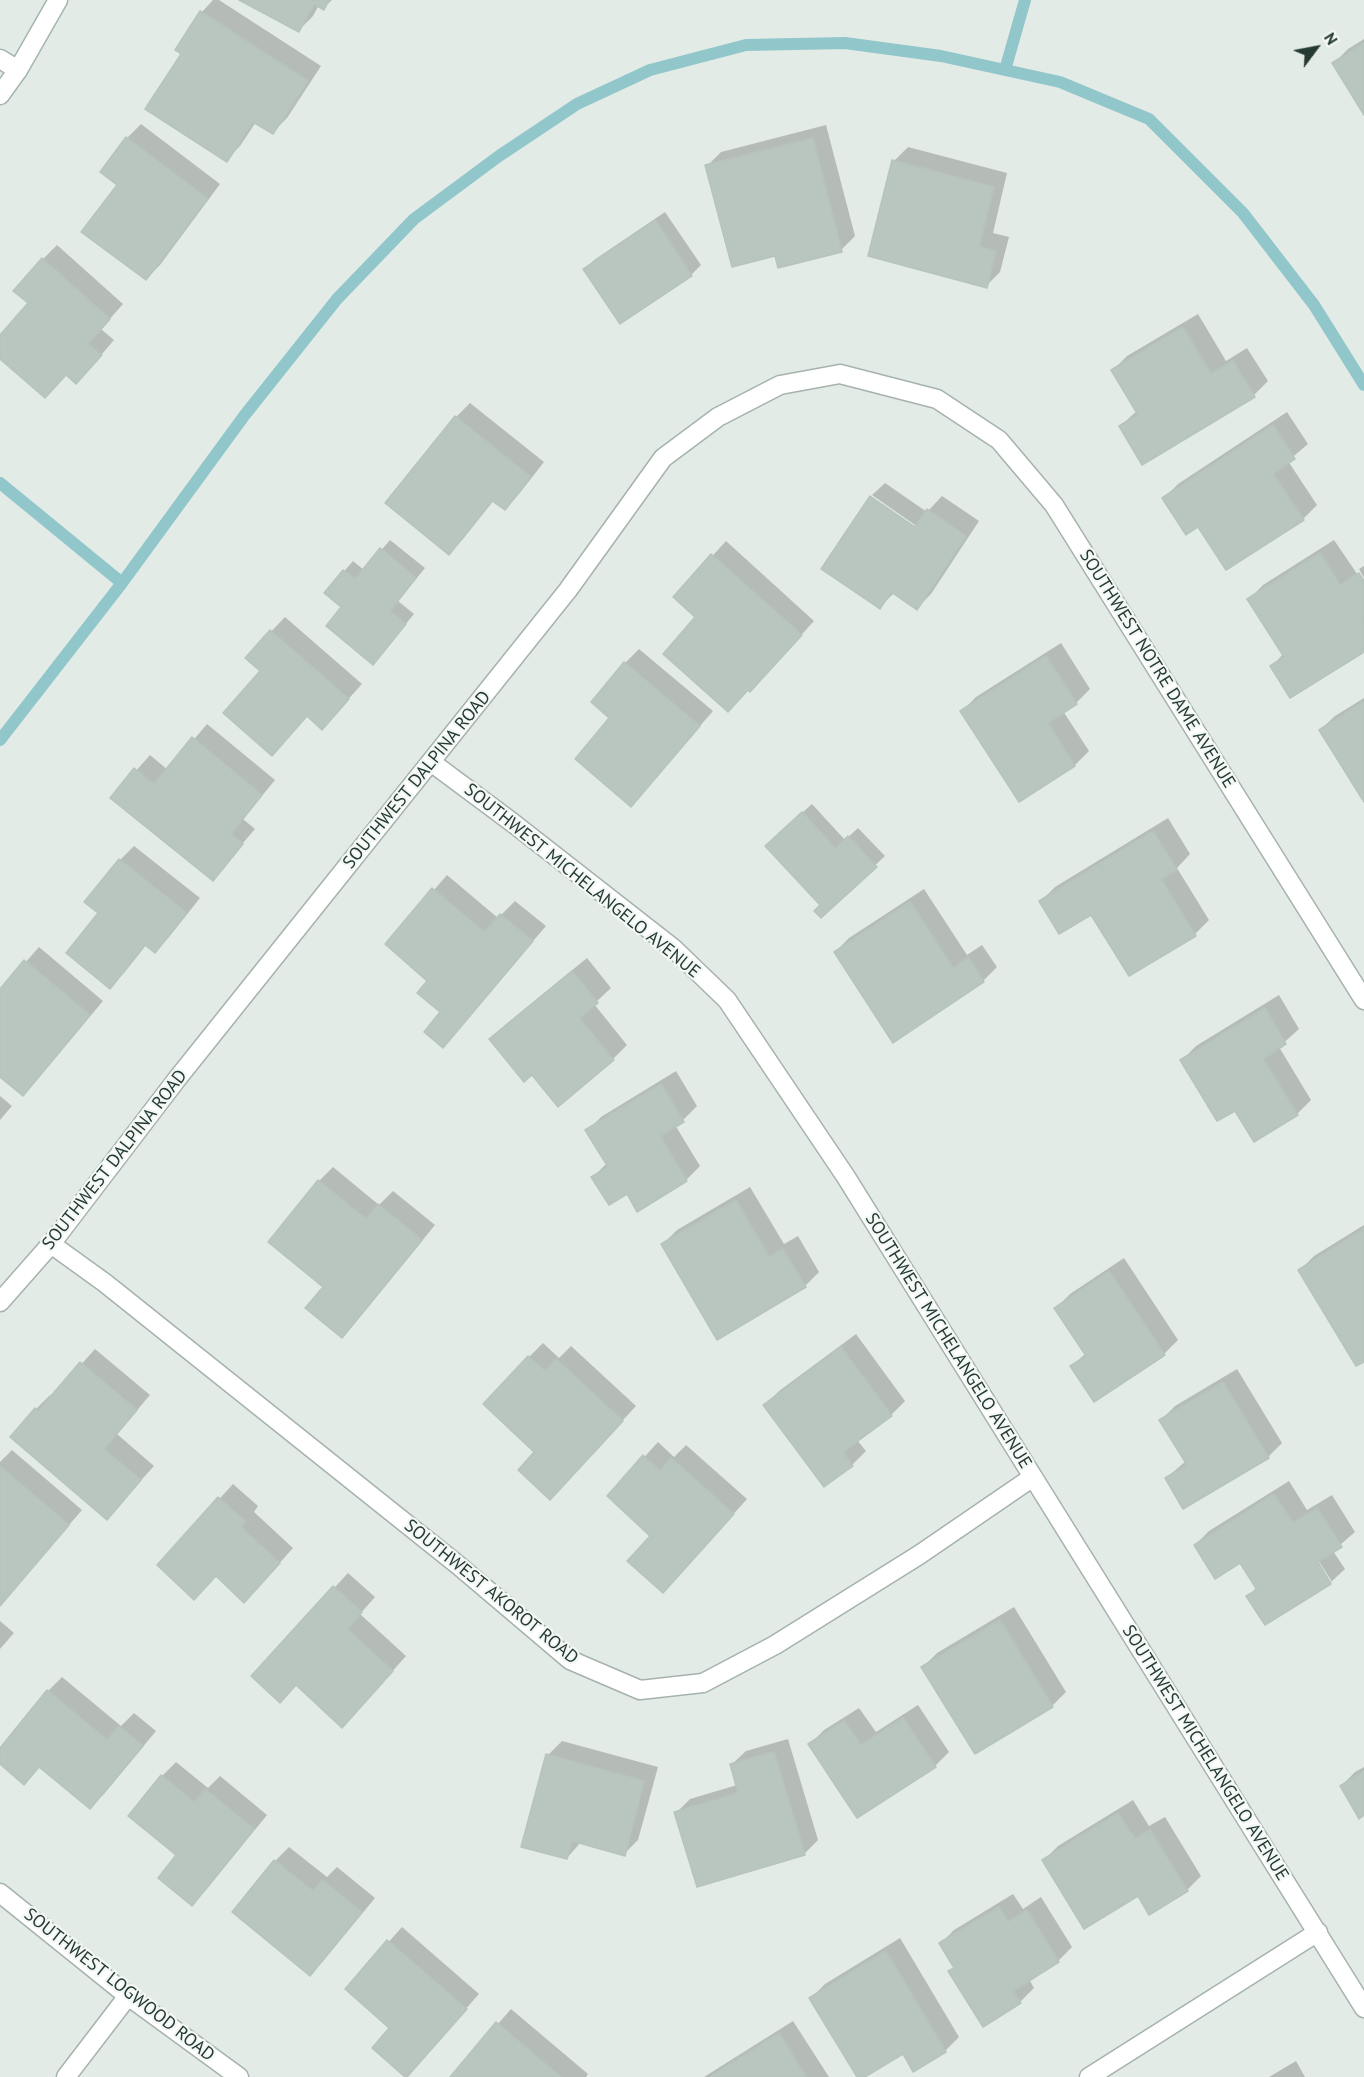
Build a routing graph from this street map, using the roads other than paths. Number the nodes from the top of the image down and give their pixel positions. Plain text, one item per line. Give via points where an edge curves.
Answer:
1 (58, 0) edge
2 (0, 59) edge
3 (18, 70) junction
4 (0, 94) edge
5 (902, 390) joint
6 (431, 762) junction
7 (1364, 1000) edge
8 (51, 1244) junction
9 (0, 1302) edge
10 (1033, 1477) junction
11 (0, 1893) edge
12 (1318, 1932) junction
13 (128, 1996) junction
14 (1364, 2008) edge
15 (66, 2077) edge
16 (239, 2077) edge
17 (1089, 2077) edge

1 - 3 street
2 - 3 street
3 - 4 street
5 - 6 street, SOUTHWEST DALPINA ROAD via 840,374 780,385 718,417 663,458 568,590
5 - 7 street, SOUTHWEST NOTRE DAME AVENUE via 937,399 999,440 1054,505
6 - 8 street, SOUTHWEST DALPINA ROAD via 177,1079
6 - 10 street, SOUTHWEST MICHELANGELO AVENUE via 673,948 727,1000 846,1178
8 - 9 street, SOUTHWEST DALPINA ROAD
8 - 10 street, SOUTHWEST AKOROT ROAD via 458,1565 570,1660 640,1689 703,1683 765,1650 919,1555
10 - 12 street, SOUTHWEST MICHELANGELO AVENUE
11 - 13 street, SOUTHWEST LOGWOOD ROAD
12 - 14 street, SOUTHWEST MICHELANGELO AVENUE
12 - 17 street
13 - 15 street
13 - 16 street, SOUTHWEST LOGWOOD ROAD

